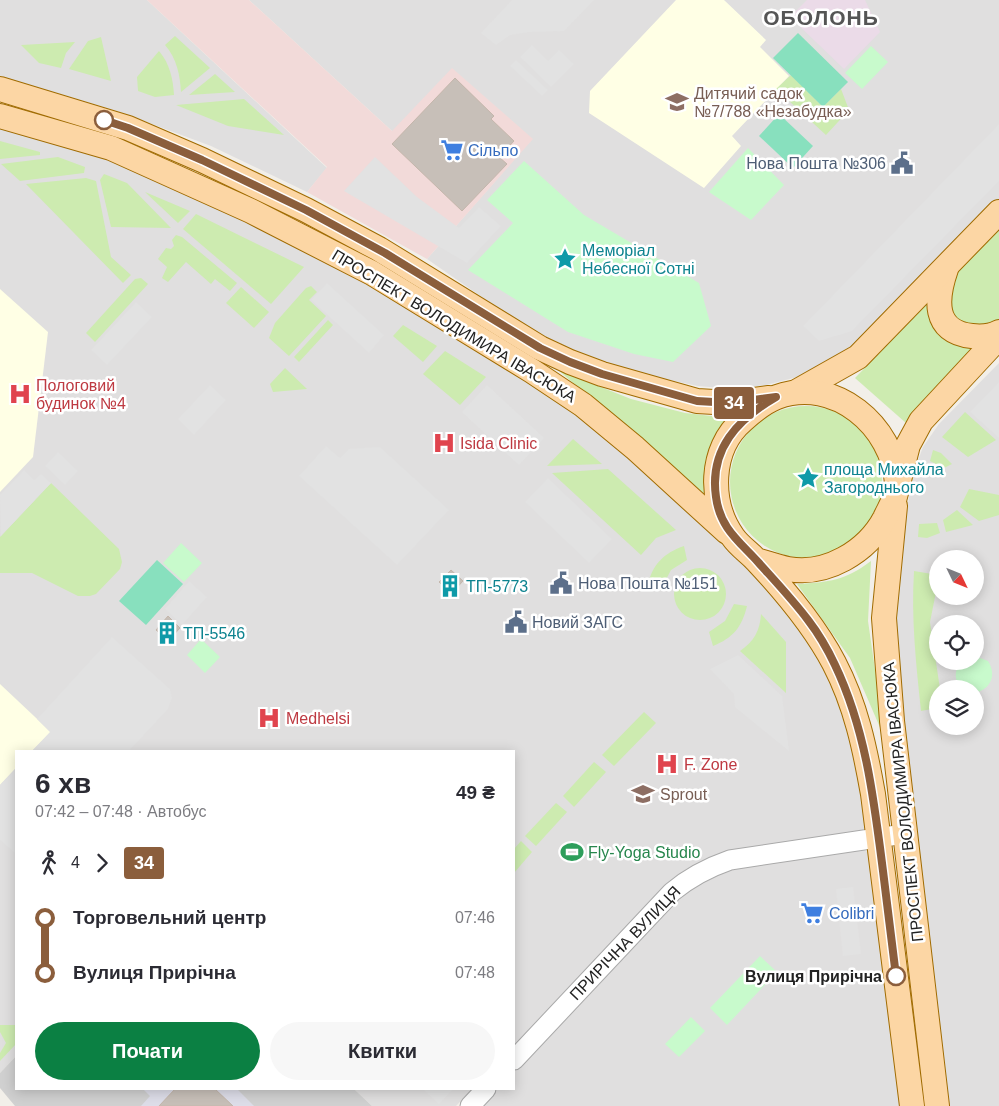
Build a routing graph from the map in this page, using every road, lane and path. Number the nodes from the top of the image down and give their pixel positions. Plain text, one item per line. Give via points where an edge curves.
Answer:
1 (0, 89) edge
2 (0, 116) edge
3 (999, 212) edge
4 (948, 265) junction
5 (999, 332) edge
6 (999, 337) edge
7 (784, 395) junction
8 (896, 491) junction
9 (734, 538) junction
10 (756, 560) junction
11 (904, 834) junction
12 (879, 839) junction
13 (515, 1059) edge
14 (485, 1090) edge
15 (470, 1106) edge
16 (912, 1106) edge
17 (937, 1106) edge

1 - 7 main road, ПРОСПЕКТ ВОЛОДИМИРА ІВАСЮКА via 128,128 202,160 379,249 540,348 570,362 697,401 731,403
2 - 9 main road, ПРОСПЕКТ ВОЛОДИМИРА ІВАСЮКА via 111,148 242,207 372,273 584,405
3 - 4 main road
4 - 5 main road via 938,300 945,323 964,335 983,337
4 - 7 main road via 858,357
6 - 8 main road via 922,420 908,445
7 - 8 main road via 818,393 860,412 877,429 891,455
7 - 9 main road via 756,409 737,425 724,444 716,470 716,497
8 - 10 main road via 882,524 865,544 843,560 817,569 789,569
8 - 11 main road, ПРОСПЕКТ ВОЛОДИМИРА ІВАСЮКА via 884,618
9 - 10 main road
10 - 12 main road, ПРОСПЕКТ ВОЛОДИМИРА ІВАСЮКА via 808,620 853,706 865,749
11 - 12 street, ПРИРІЧНА ВУЛИЦЯ
11 - 17 main road, ПРОСПЕКТ ВОЛОДИМИРА ІВАСЮКА
12 - 13 street, ПРИРІЧНА ВУЛИЦЯ via 730,860 709,867 687,880
12 - 16 main road, ПРОСПЕКТ ВОЛОДИМИРА ІВАСЮКА
14 - 15 street

